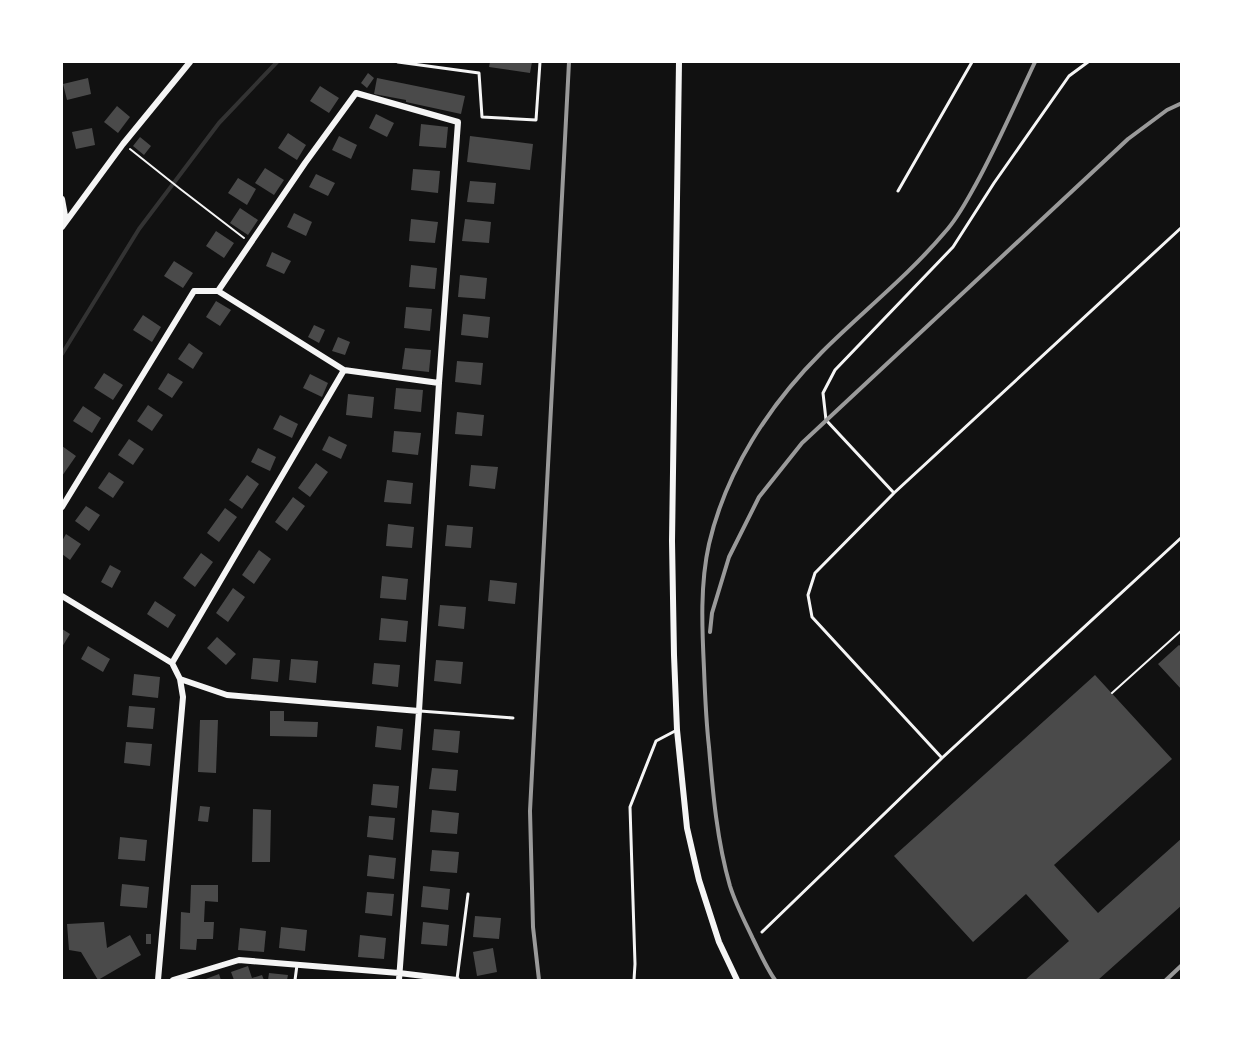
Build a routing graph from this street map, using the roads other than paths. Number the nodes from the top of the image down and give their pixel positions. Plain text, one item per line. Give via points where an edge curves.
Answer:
1 (190, 62) edge
2 (398, 62) edge
3 (540, 62) edge
4 (679, 62) edge
5 (972, 62) edge
6 (1088, 62) edge
7 (898, 191) dead end
8 (62, 200) edge
9 (66, 221) junction
10 (62, 227) edge
11 (1182, 227) edge
12 (218, 291) junction
13 (344, 370) junction
14 (439, 382) junction
15 (894, 493) junction
16 (62, 507) edge
17 (1182, 537) edge
18 (62, 596) edge
19 (172, 663) junction
20 (180, 679) junction
21 (418, 711) junction
22 (513, 718) dead end
23 (677, 730) junction
24 (942, 758) junction
25 (468, 894) dead end
26 (762, 932) dead end
27 (297, 965) junction
28 (399, 977) edge
29 (158, 981) edge
30 (173, 981) edge
31 (295, 981) edge
32 (457, 981) edge
33 (634, 981) edge
34 (737, 981) edge

1 - 9 street
2 - 3 lane via 479,73 482,117 536,120
4 - 23 street via 672,541
5 - 7 lane
6 - 15 lane via 1069,76 953,247 835,370 823,393 826,420
8 - 9 street
9 - 10 street
11 - 15 lane
12 - 13 street
12 - 14 street via 356,93 458,123
12 - 16 street via 194,291
13 - 14 street
13 - 19 street
14 - 21 street
15 - 24 lane via 815,573 808,595 812,617
17 - 24 lane
18 - 19 street
19 - 20 street
20 - 21 street via 226,695
20 - 29 street via 183,697
21 - 22 lane
21 - 28 street
23 - 33 lane via 656,741 630,807
23 - 34 street via 687,828 699,880 718,942
24 - 26 lane
25 - 32 lane
27 - 28 street
27 - 30 street via 239,960
27 - 31 lane
28 - 32 street

